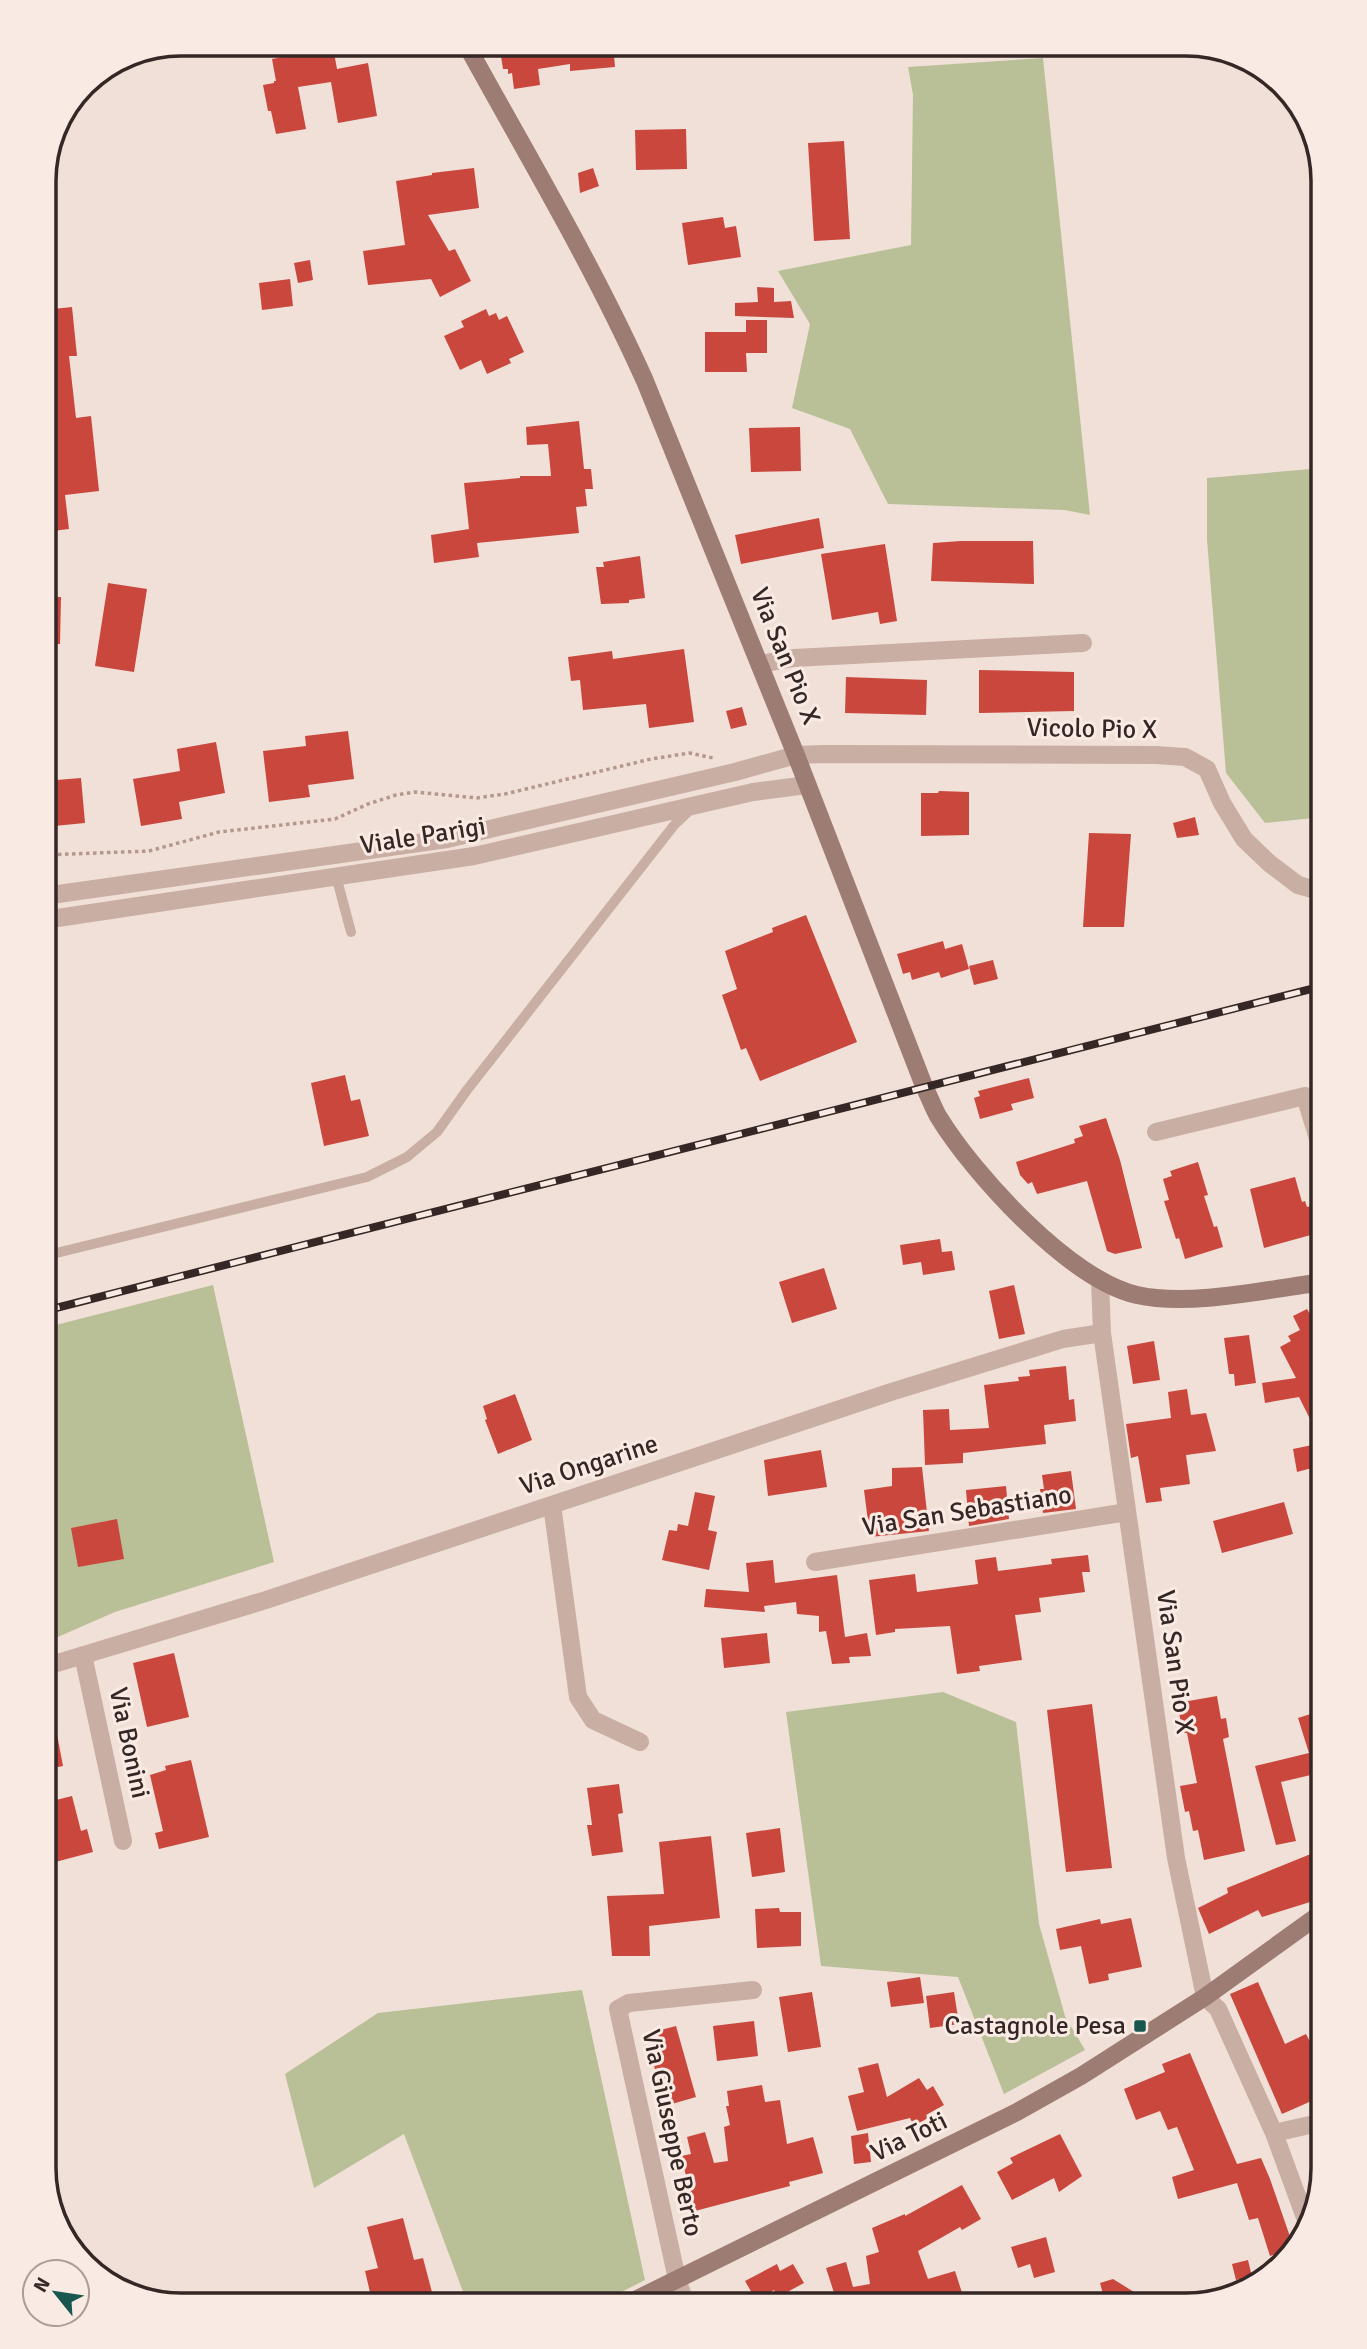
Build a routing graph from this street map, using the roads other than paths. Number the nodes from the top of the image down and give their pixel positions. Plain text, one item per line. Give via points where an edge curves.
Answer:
1 (473, 56) edge
2 (1083, 643) dead end
3 (760, 664) junction
4 (796, 755) junction
5 (807, 785) junction
6 (695, 806) junction
7 (336, 876) junction
8 (1311, 889) edge
9 (56, 894) edge
10 (56, 918) edge
11 (351, 932) dead end
12 (1311, 1116) edge
13 (1156, 1132) dead end
14 (56, 1253) edge
15 (1100, 1280) junction
16 (1311, 1284) edge
17 (1102, 1333) junction
18 (552, 1505) junction
19 (1127, 1512) junction
20 (815, 1562) dead end
21 (83, 1655) junction
22 (56, 1663) edge
23 (640, 1742) dead end
24 (123, 1841) dead end
25 (1311, 1921) edge
26 (752, 1990) dead end
27 (1205, 1997) junction
28 (1311, 2125) edge
29 (1274, 2133) junction
30 (1303, 2211) edge
31 (677, 2279) junction
32 (649, 2293) edge
33 (682, 2293) edge

1 - 3 street, Via San Pio X via 624,334
2 - 3 street
3 - 4 street, Via San Pio X
4 - 5 street, Via San Pio X
4 - 8 street, Vicolo Pio X via 1185,757 1207,769 1244,839 1298,885
4 - 9 street, Viale Parigi via 447,839
5 - 6 street, Viale Parigi
5 - 15 street, Via San Pio X via 938,1115 984,1179 1027,1222
6 - 7 street, Viale Parigi via 474,856
6 - 14 lane via 675,824 437,1132 407,1157 368,1177
7 - 10 street, Viale Parigi
7 - 11 lane
12 - 13 street via 1305,1096
15 - 16 street, Via San Pio X via 1138,1295 1194,1299
15 - 17 street
17 - 18 street, Via Ongarine via 1063,1339 905,1388
17 - 19 street, Via San Pio X
18 - 21 street, Via Ongarine
18 - 23 street via 578,1698 593,1720
19 - 20 street, Via San Sebastiano
19 - 27 street, Via San Pio X via 1176,1858
21 - 22 street, Via Ongarine
21 - 24 street, Via Bonini
25 - 27 street, Via Toti
26 - 31 street, Via Giuseppe Berto via 629,2003 618,2009
27 - 29 street via 1218,2008
27 - 31 street, Via Toti via 1017,2112
28 - 29 street
29 - 30 street
31 - 32 street, Via Toti
31 - 33 street

